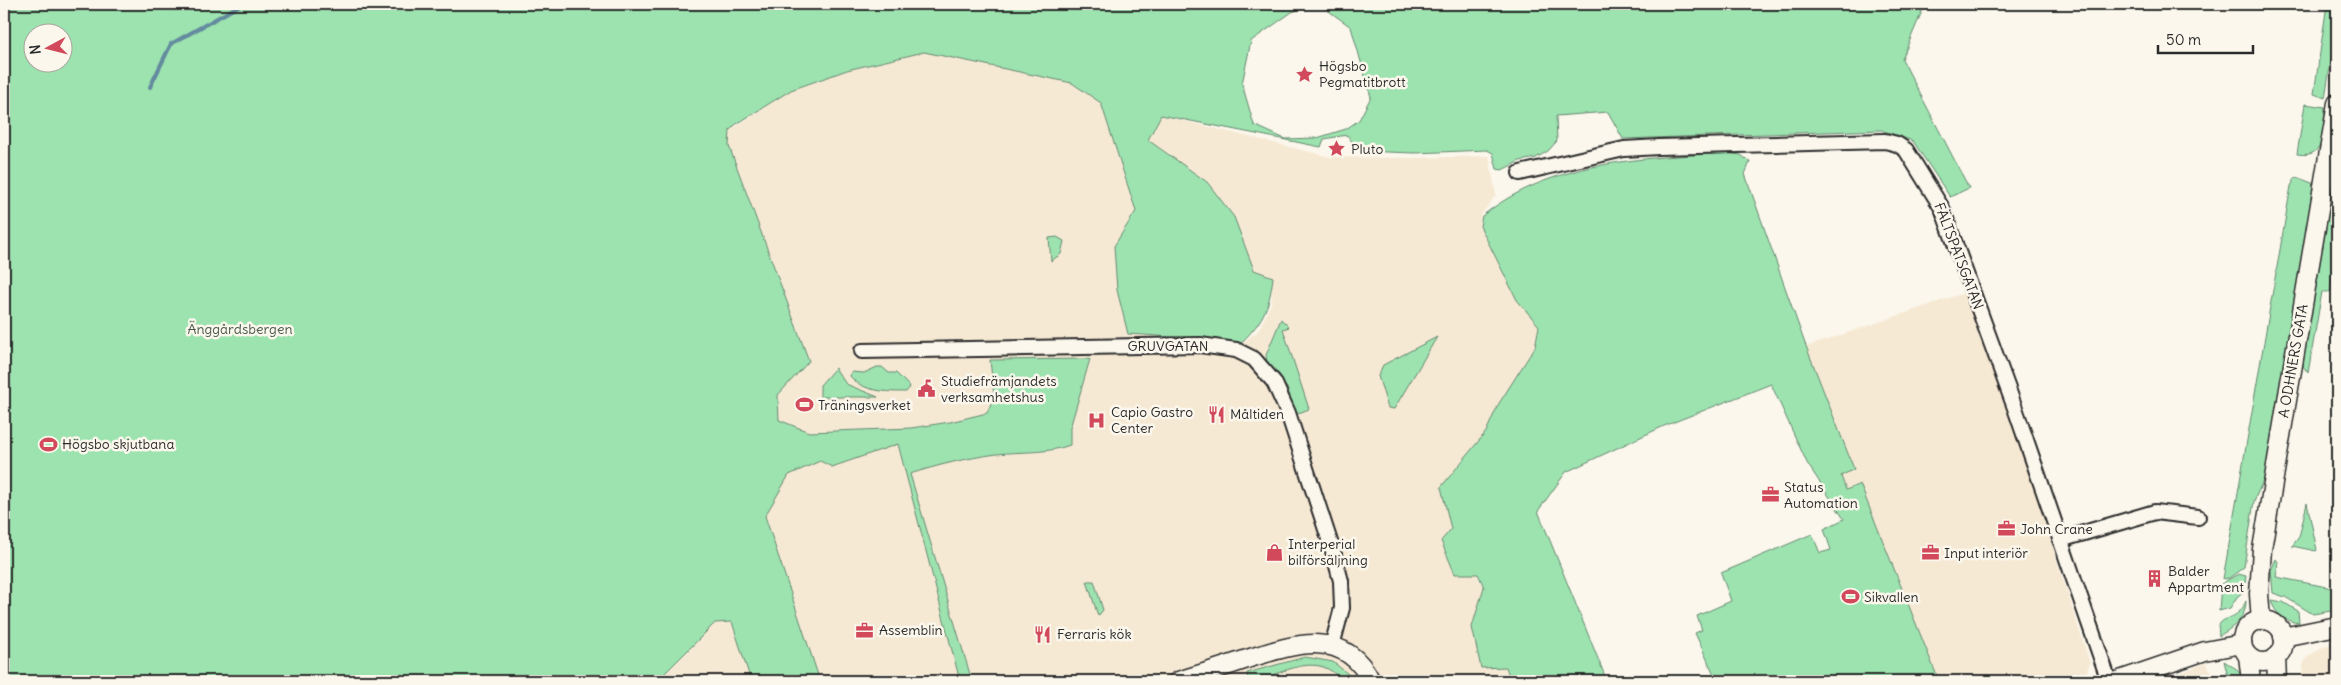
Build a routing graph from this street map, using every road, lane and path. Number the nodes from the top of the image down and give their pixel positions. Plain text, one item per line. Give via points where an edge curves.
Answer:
1 (2337, 103) edge
2 (1520, 173) dead end
3 (862, 351) dead end
4 (2198, 517) dead end
5 (2060, 540) junction
6 (2261, 621) junction
7 (2337, 626) edge
8 (2283, 637) junction
9 (1332, 646) junction
10 (2245, 650) junction
11 (2276, 657) junction
12 (1178, 681) edge
13 (1371, 681) edge
14 (2109, 681) edge
15 (2117, 681) edge
16 (2251, 681) edge
17 (2277, 681) edge

1 - 6 street, A ODHNERS GATA via 2262,549
2 - 5 street, FÄLTSPATSGATAN via 1624,149 1884,142 1897,144 1906,150 1942,208
3 - 9 street, GRUVGATAN via 1200,345 1236,350 1254,360 1274,382 1288,413 1334,551 1341,581 1342,608
4 - 5 street via 2155,512
5 - 14 street, FÄLTSPATSGATAN
6 - 8 street via 2274,625
6 - 10 street via 2247,628
7 - 8 street
8 - 11 street via 2282,648
9 - 12 street via 1305,643
9 - 13 street via 1361,665
10 - 11 street via 2259,662
10 - 15 street via 2205,651
10 - 16 street
11 - 17 street

